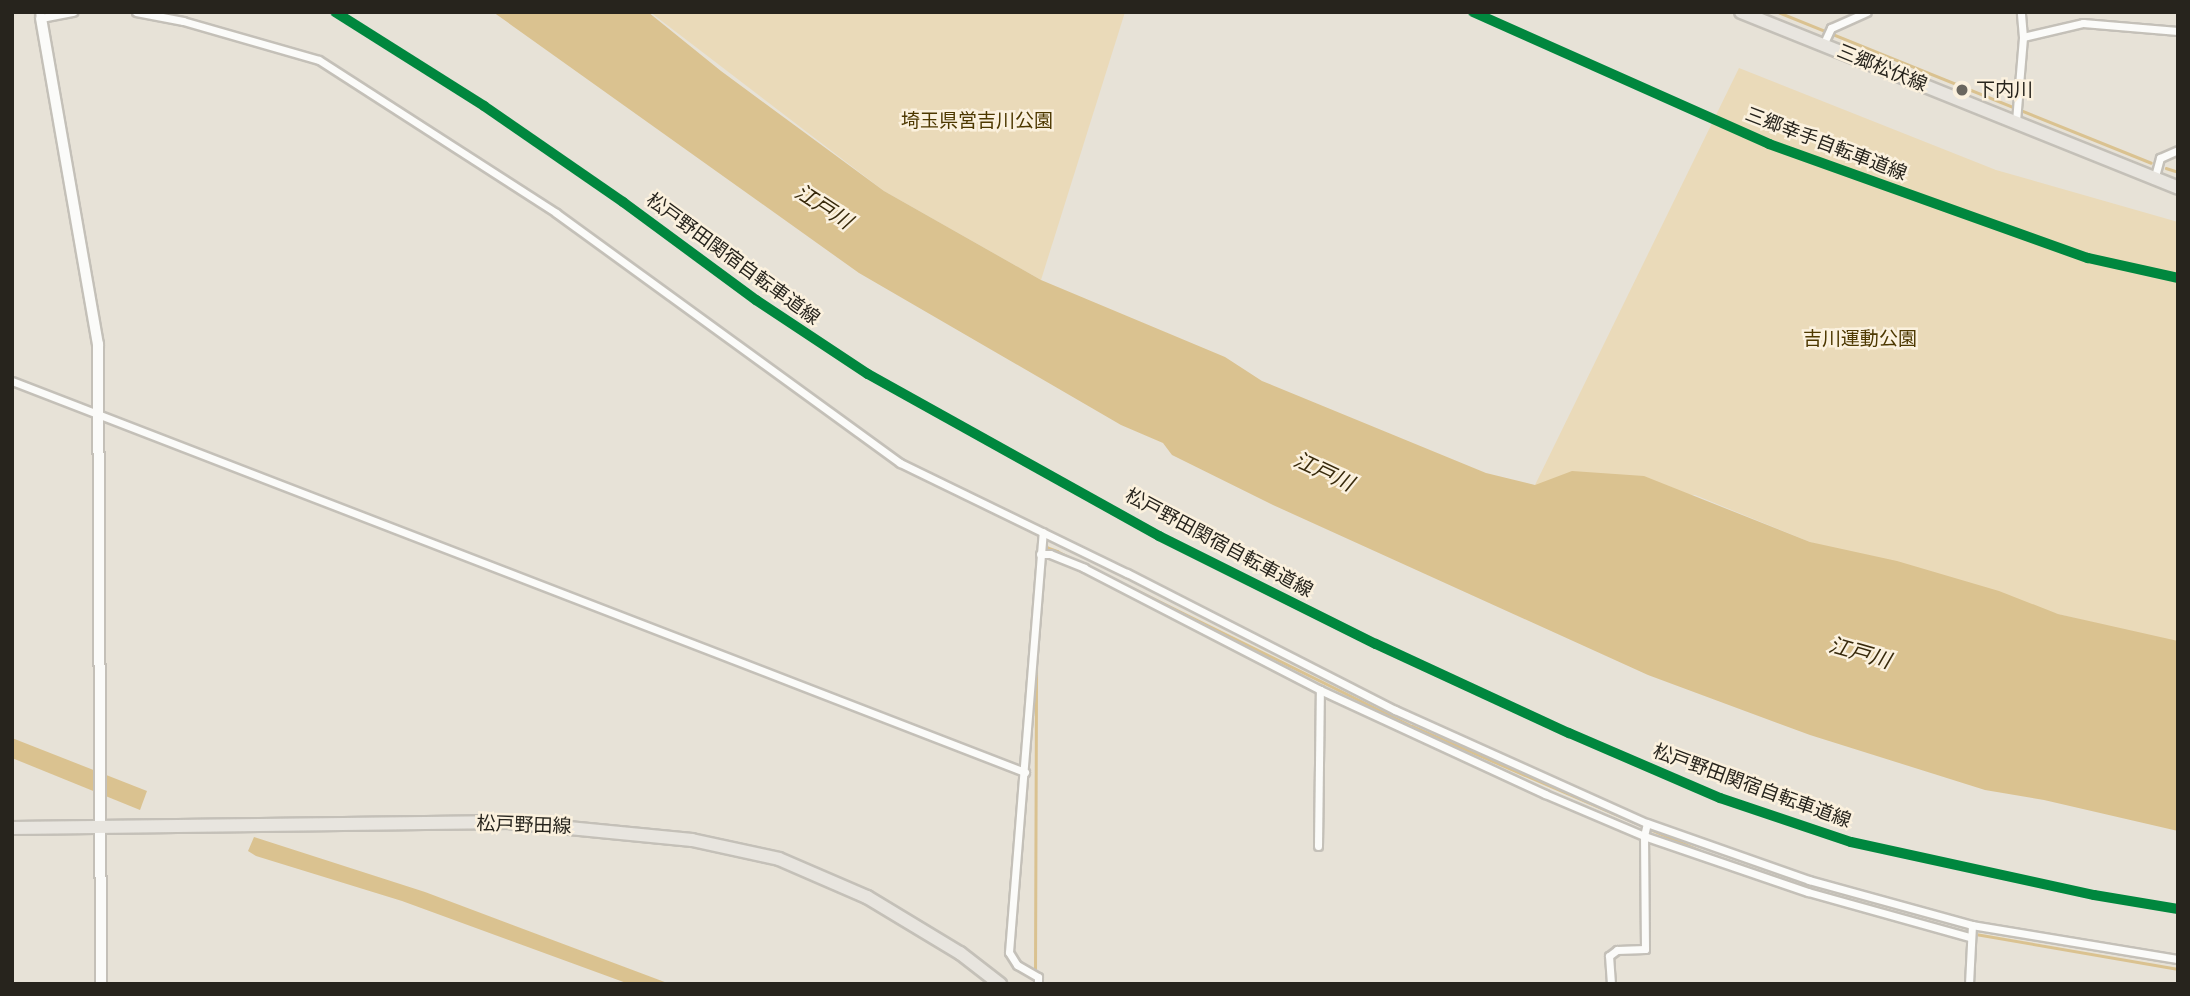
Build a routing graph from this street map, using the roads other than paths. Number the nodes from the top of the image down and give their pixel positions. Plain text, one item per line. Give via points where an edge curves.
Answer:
1 (74, 12) edge
2 (136, 12) edge
3 (1741, 12) edge
4 (1867, 12) edge
5 (2021, 12) edge
6 (40, 15) edge
7 (2178, 31) edge
8 (2023, 37) junction
9 (1824, 41) junction
10 (2017, 116) junction
11 (2178, 150) edge
12 (2154, 180) junction
13 (2178, 188) edge
14 (12, 381) edge
15 (100, 414) junction
16 (1043, 532) junction
17 (1040, 554) junction
18 (1320, 691) junction
19 (1025, 772) junction
20 (1647, 823) junction
21 (101, 827) junction
22 (12, 828) edge
23 (1644, 835) junction
24 (1318, 846) dead end
25 (1972, 925) junction
26 (1969, 937) junction
27 (2178, 959) edge
28 (101, 984) edge
29 (1000, 984) edge
30 (1038, 984) edge
31 (1611, 984) edge
32 (1969, 984) edge

1 - 6 street
2 - 16 street via 319,60 556,213 900,463
3 - 9 main road, 三郷松伏線
4 - 9 street via 1831,27
5 - 8 street
6 - 15 street via 95,313
7 - 8 street via 2083,23
8 - 10 street
9 - 10 main road, 三郷松伏線
10 - 12 main road, 三郷松伏線
11 - 12 street via 2160,158
12 - 13 main road, 三郷松伏線
14 - 15 street
15 - 19 street
15 - 21 street
16 - 17 street
16 - 20 street via 1395,710
17 - 18 street via 1084,568
17 - 19 street
18 - 23 street
18 - 24 street
19 - 30 street via 1009,952 1017,965 1038,976
20 - 23 street
20 - 25 street via 1809,880
21 - 22 main road, 松戸野田線
21 - 28 street
21 - 29 main road, 松戸野田線 via 508,822 692,839 779,859 867,897 960,953
23 - 26 street via 1808,892
23 - 31 street via 1645,949 1617,950 1609,956
25 - 26 street
25 - 27 street
26 - 32 street

